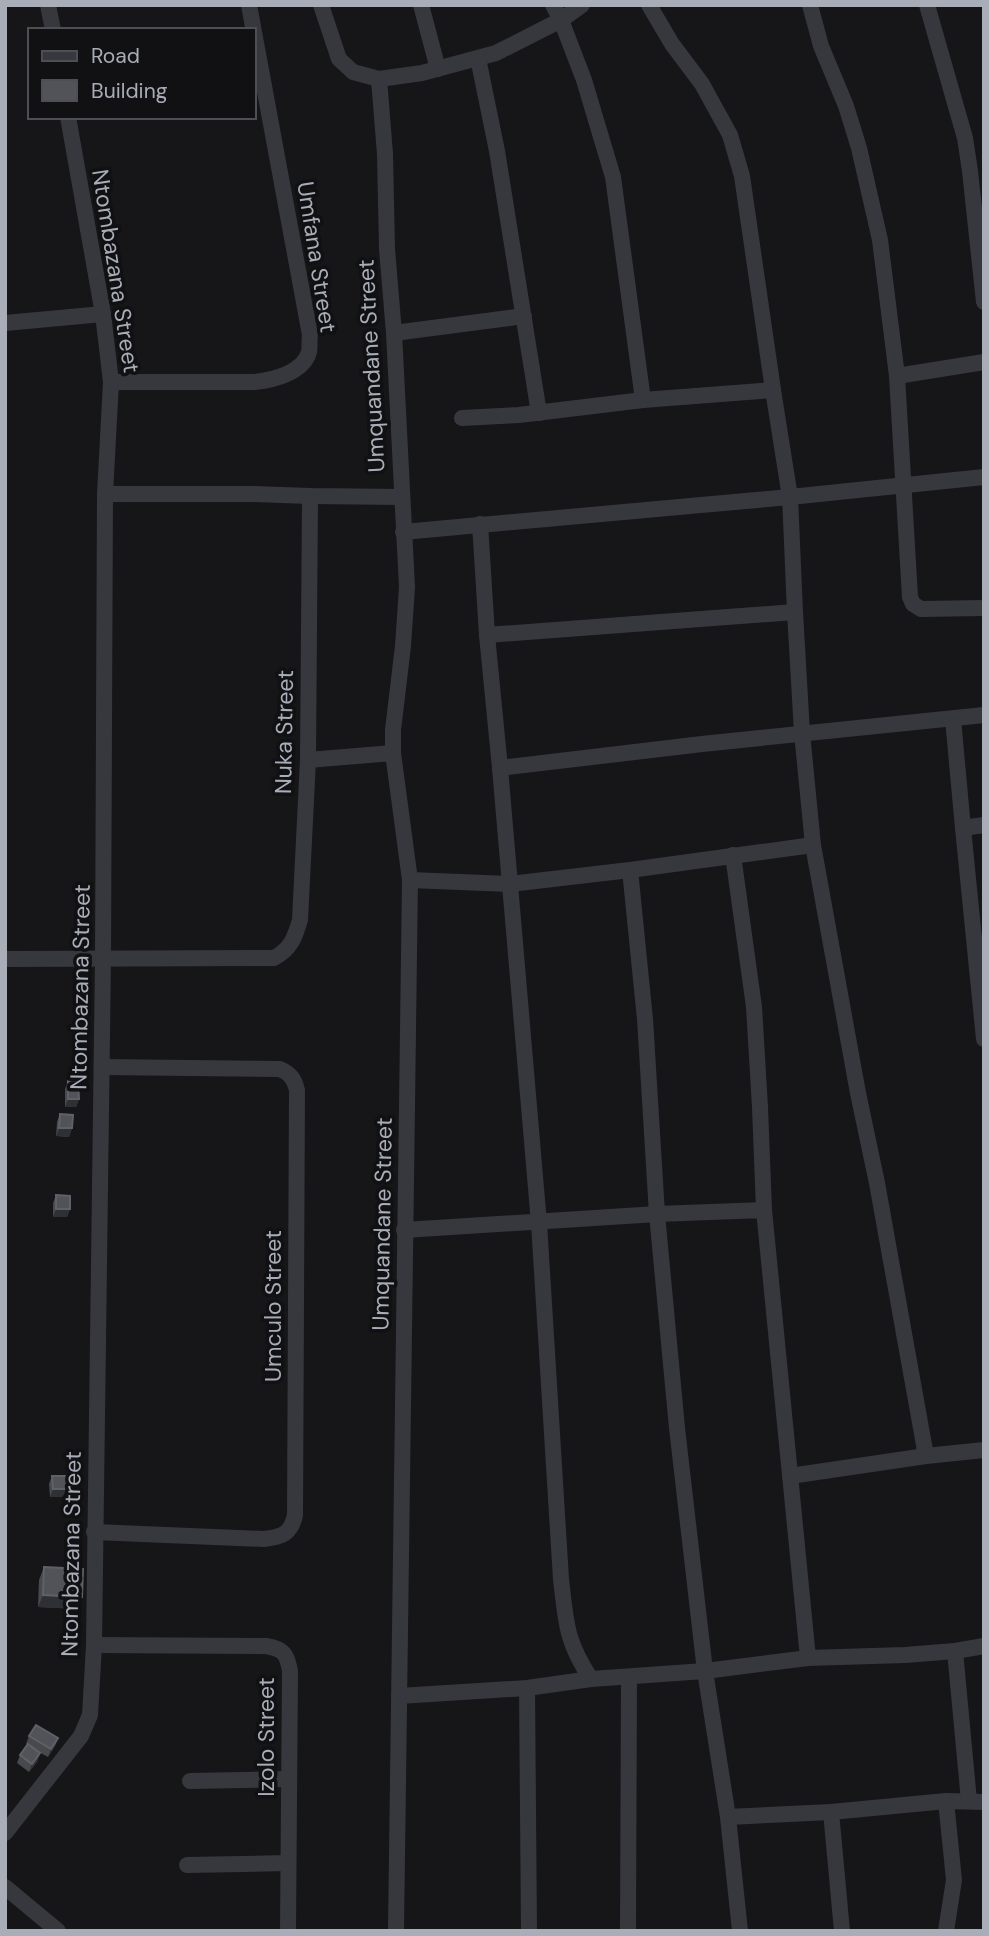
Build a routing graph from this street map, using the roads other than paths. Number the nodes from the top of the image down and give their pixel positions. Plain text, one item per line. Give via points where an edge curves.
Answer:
1 (48, 5) edge
2 (250, 5) edge
3 (321, 5) edge
4 (421, 5) edge
5 (553, 5) edge
6 (582, 5) edge
7 (649, 5) edge
8 (810, 5) edge
9 (927, 5) edge
10 (561, 20) junction
11 (53, 28) edge
12 (254, 28) edge
13 (256, 38) edge
14 (478, 58) junction
15 (438, 69) junction
16 (379, 79) junction
17 (68, 119) edge
18 (984, 302) edge
19 (103, 314) junction
20 (523, 316) junction
21 (5, 323) edge
22 (394, 333) junction
23 (984, 362) edge
24 (897, 376) junction
25 (111, 382) junction
26 (773, 390) junction
27 (643, 400) junction
28 (539, 413) junction
29 (462, 418) dead end
30 (984, 477) edge
31 (904, 484) junction
32 (105, 494) junction
33 (310, 496) junction
34 (402, 497) junction
35 (790, 497) junction
36 (480, 524) junction
37 (403, 532) junction
38 (984, 608) edge
39 (795, 612) junction
40 (487, 635) junction
41 (984, 715) edge
42 (953, 719) junction
43 (802, 733) junction
44 (393, 753) junction
45 (308, 760) junction
46 (500, 768) junction
47 (984, 825) edge
48 (963, 828) junction
49 (813, 845) junction
50 (733, 855) junction
51 (630, 870) junction
52 (410, 880) junction
53 (510, 884) junction
54 (980, 953) edge
55 (103, 958) junction
56 (5, 959) edge
57 (984, 1040) edge
58 (102, 1067) junction
59 (764, 1210) junction
60 (657, 1214) junction
61 (539, 1223) junction
62 (404, 1230) junction
63 (984, 1450) edge
64 (926, 1456) junction
65 (790, 1476) junction
66 (94, 1532) junction
67 (94, 1645) junction
68 (984, 1646) edge
69 (955, 1651) junction
70 (808, 1658) junction
71 (705, 1671) junction
72 (629, 1677) junction
73 (591, 1679) junction
74 (527, 1688) junction
75 (399, 1696) junction
76 (289, 1779) junction
77 (190, 1781) dead end
78 (946, 1801) junction
79 (976, 1802) edge
80 (831, 1812) junction
81 (728, 1816) junction
82 (5, 1833) edge
83 (288, 1863) junction
84 (187, 1866) dead end
85 (5, 1887) edge
86 (58, 1931) edge
87 (288, 1931) edge
88 (396, 1931) edge
89 (529, 1931) edge
90 (628, 1931) edge
91 (740, 1931) edge
92 (842, 1931) edge
93 (946, 1931) edge

1 - 11 street
2 - 12 street, Umfana Street
3 - 16 street via 339,59 353,72
4 - 15 street
5 - 10 street
6 - 10 street
7 - 26 street via 730,135 742,176
8 - 24 street via 846,106 873,204
9 - 18 street via 965,138
10 - 14 street
10 - 27 street via 613,177
13 - 25 street, Umfana Street via 310,335 309,353 288,374 255,383
14 - 15 street
14 - 20 street
15 - 16 street
16 - 22 street, Umquandane Street
17 - 19 street, Ntombazana Street
19 - 21 street
19 - 25 street, Ntombazana Street
20 - 22 street
20 - 28 street
22 - 34 street, Umquandane Street
23 - 24 street
24 - 31 street
25 - 32 street, Ntombazana Street
26 - 27 street
26 - 35 street
27 - 28 street
28 - 29 street
30 - 31 street
31 - 35 street
31 - 38 street via 914,604 921,609
32 - 33 street
32 - 55 street, Ntombazana Street
33 - 34 street
33 - 45 street, Nuka Street
34 - 37 street, Umquandane Street
35 - 36 street
35 - 39 street
36 - 37 street
36 - 40 street
37 - 44 street, Umquandane Street via 406,618
39 - 40 street
39 - 43 street
40 - 46 street
41 - 42 street
42 - 43 street
42 - 48 street
43 - 46 street
43 - 49 street
44 - 45 street
44 - 52 street, Umquandane Street
45 - 55 street, Nuka Street via 300,920 289,947 274,958
46 - 53 street
47 - 48 street
48 - 54 street
49 - 50 street
49 - 64 street
50 - 51 street
50 - 59 street via 754,1007
51 - 53 street
51 - 60 street
52 - 53 street
52 - 62 street, Umquandane Street
53 - 61 street
54 - 57 street
55 - 56 street
55 - 58 street, Ntombazana Street
58 - 66 street, Ntombazana Street
58 - 66 street, Umculo Street via 281,1069 294,1079 295,1516 286,1534 264,1539
59 - 60 street
59 - 65 street
60 - 61 street
60 - 71 street
61 - 62 street
61 - 73 street via 566,1625 574,1651
62 - 75 street, Umquandane Street
63 - 64 street
64 - 65 street
65 - 70 street
66 - 67 street, Ntombazana Street
67 - 76 street, Izolo Street via 276,1647 284,1653 290,1671
67 - 82 street, Ntombazana Street via 87,1726
68 - 69 street
69 - 70 street
69 - 79 street
70 - 71 street
71 - 72 street
71 - 81 street
72 - 73 street
72 - 90 street
73 - 74 street
74 - 75 street
74 - 89 street
75 - 88 street, Umquandane Street
76 - 77 street
76 - 83 street, Izolo Street
78 - 79 street
78 - 80 street
78 - 93 street via 954,1881
80 - 81 street
80 - 92 street
81 - 91 street
83 - 84 street
83 - 87 street, Izolo Street
85 - 86 street

